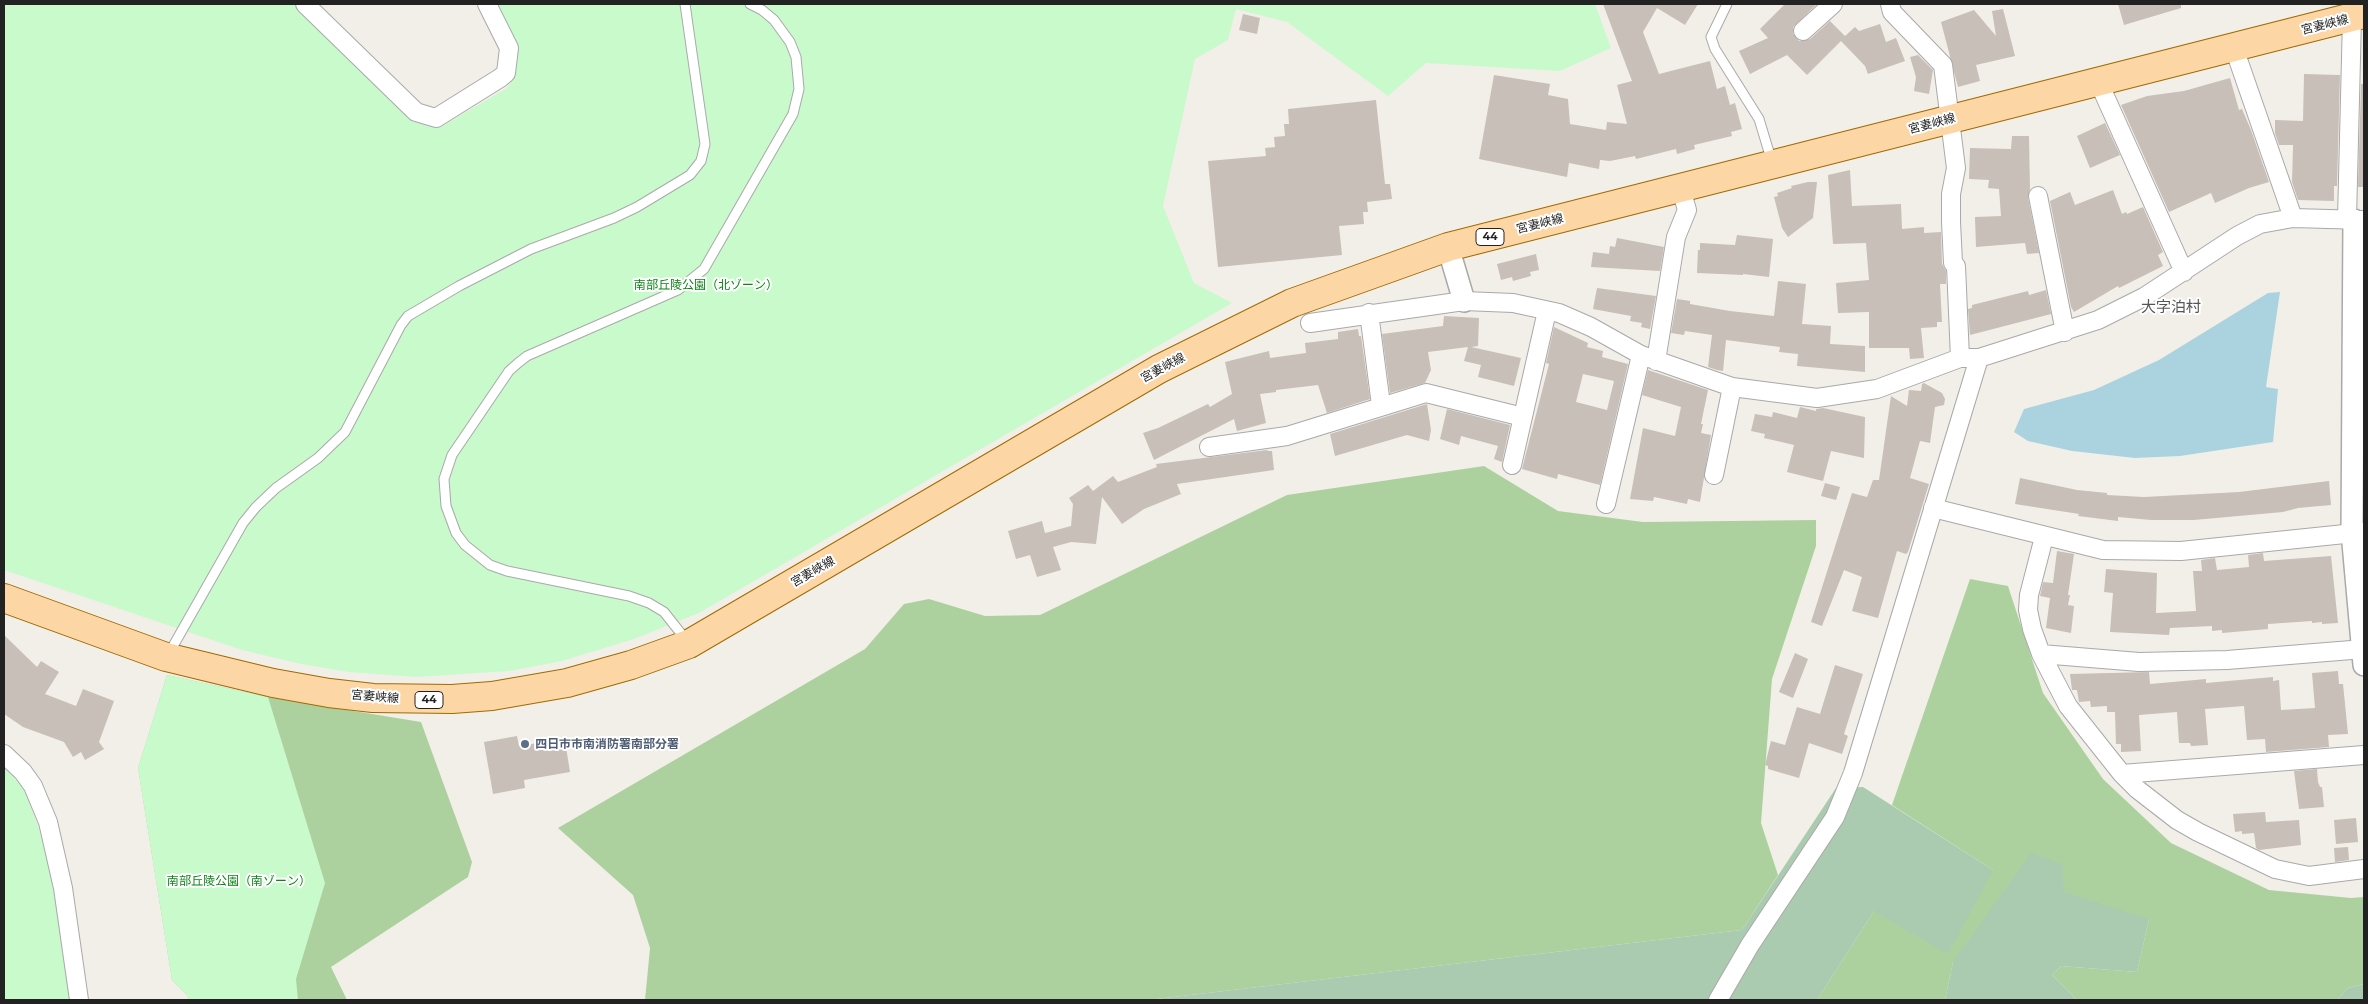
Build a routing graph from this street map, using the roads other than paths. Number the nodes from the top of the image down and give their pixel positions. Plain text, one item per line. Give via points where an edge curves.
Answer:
1 (304, 4) edge
2 (487, 4) edge
3 (685, 4) edge
4 (750, 4) edge
5 (1727, 4) edge
6 (1833, 4) edge
7 (1890, 4) edge
8 (2358, 16) edge
9 (1803, 31) dead end
10 (2234, 48) junction
11 (2098, 83) junction
12 (1951, 118) junction
13 (1773, 166) junction
14 (1681, 189) junction
15 (2038, 196) dead end
16 (2292, 218) junction
17 (2355, 220) edge
18 (1448, 247) junction
19 (2184, 272) junction
20 (1464, 301) junction
21 (1547, 311) junction
22 (1369, 313) junction
23 (1310, 323) dead end
24 (2065, 332) junction
25 (1648, 358) junction
26 (1960, 358) junction
27 (1979, 358) junction
28 (1732, 387) junction
29 (1381, 405) junction
30 (1522, 417) junction
31 (1209, 447) dead end
32 (1512, 465) dead end
33 (1714, 475) dead end
34 (1606, 504) dead end
35 (1933, 508) junction
36 (2358, 532) edge
37 (2044, 536) junction
38 (4, 598) edge
39 (689, 644) junction
40 (2041, 654) junction
41 (2364, 654) edge
42 (166, 657) junction
43 (4, 754) edge
44 (2364, 755) edge
45 (2122, 774) junction
46 (2364, 868) edge
47 (79, 1000) edge
48 (1718, 1000) edge

1 - 2 street via 416,112 436,118 506,73 509,48
3 - 42 lane via 705,144 701,161 690,175 638,207 531,249 408,316 400,325 345,432 256,507
4 - 39 lane via 774,20 790,42 796,56 799,89 793,114 704,269 678,290 527,356 518,363 509,371 452,455 444,479 446,506 456,533 465,545 490,565 649,603 664,612
5 - 13 lane via 1711,37 1715,50 1759,119
6 - 9 street
7 - 12 street via 1892,12 1943,65
8 - 10 main road, 宮妻峡線 / 44
8 - 17 street
10 - 11 main road, 宮妻峡線 / 44
10 - 16 street
11 - 12 main road, 宮妻峡線 / 44
11 - 19 street
12 - 13 main road, 宮妻峡線 / 44
12 - 26 street via 1956,168 1951,194 1951,222
13 - 14 main road, 宮妻峡線 / 44
14 - 18 main road, 宮妻峡線 / 44
14 - 25 street via 1687,210 1676,237
15 - 24 street
16 - 17 street
16 - 19 street via 2260,224
17 - 36 street
18 - 20 street
18 - 39 main road, 宮妻峡線 / 44 via 1292,304 1159,369
19 - 24 street via 2144,297
20 - 21 street via 1513,304
20 - 22 street
21 - 25 street via 1591,327
21 - 30 street
22 - 23 street
22 - 29 street
24 - 27 street
25 - 28 street
25 - 34 street
26 - 27 street
26 - 28 street via 1877,389 1853,394 1798,397
27 - 35 street
28 - 33 street
29 - 30 street via 1426,393
29 - 31 street via 1287,436
30 - 32 street
35 - 37 street
35 - 48 street via 1852,773 1835,817 1750,945
36 - 37 street via 2181,551 2103,550
36 - 41 street
37 - 40 street via 2028,610
38 - 42 main road, 宮妻峡線 / 44
39 - 42 main road, 宮妻峡線 / 44 via 631,665 567,682 492,696 433,700 329,693
40 - 41 street via 2126,662
40 - 45 street via 2068,706
43 - 47 street via 33,786 48,822 63,888
44 - 45 street
45 - 46 street via 2177,820 2276,869 2308,876

